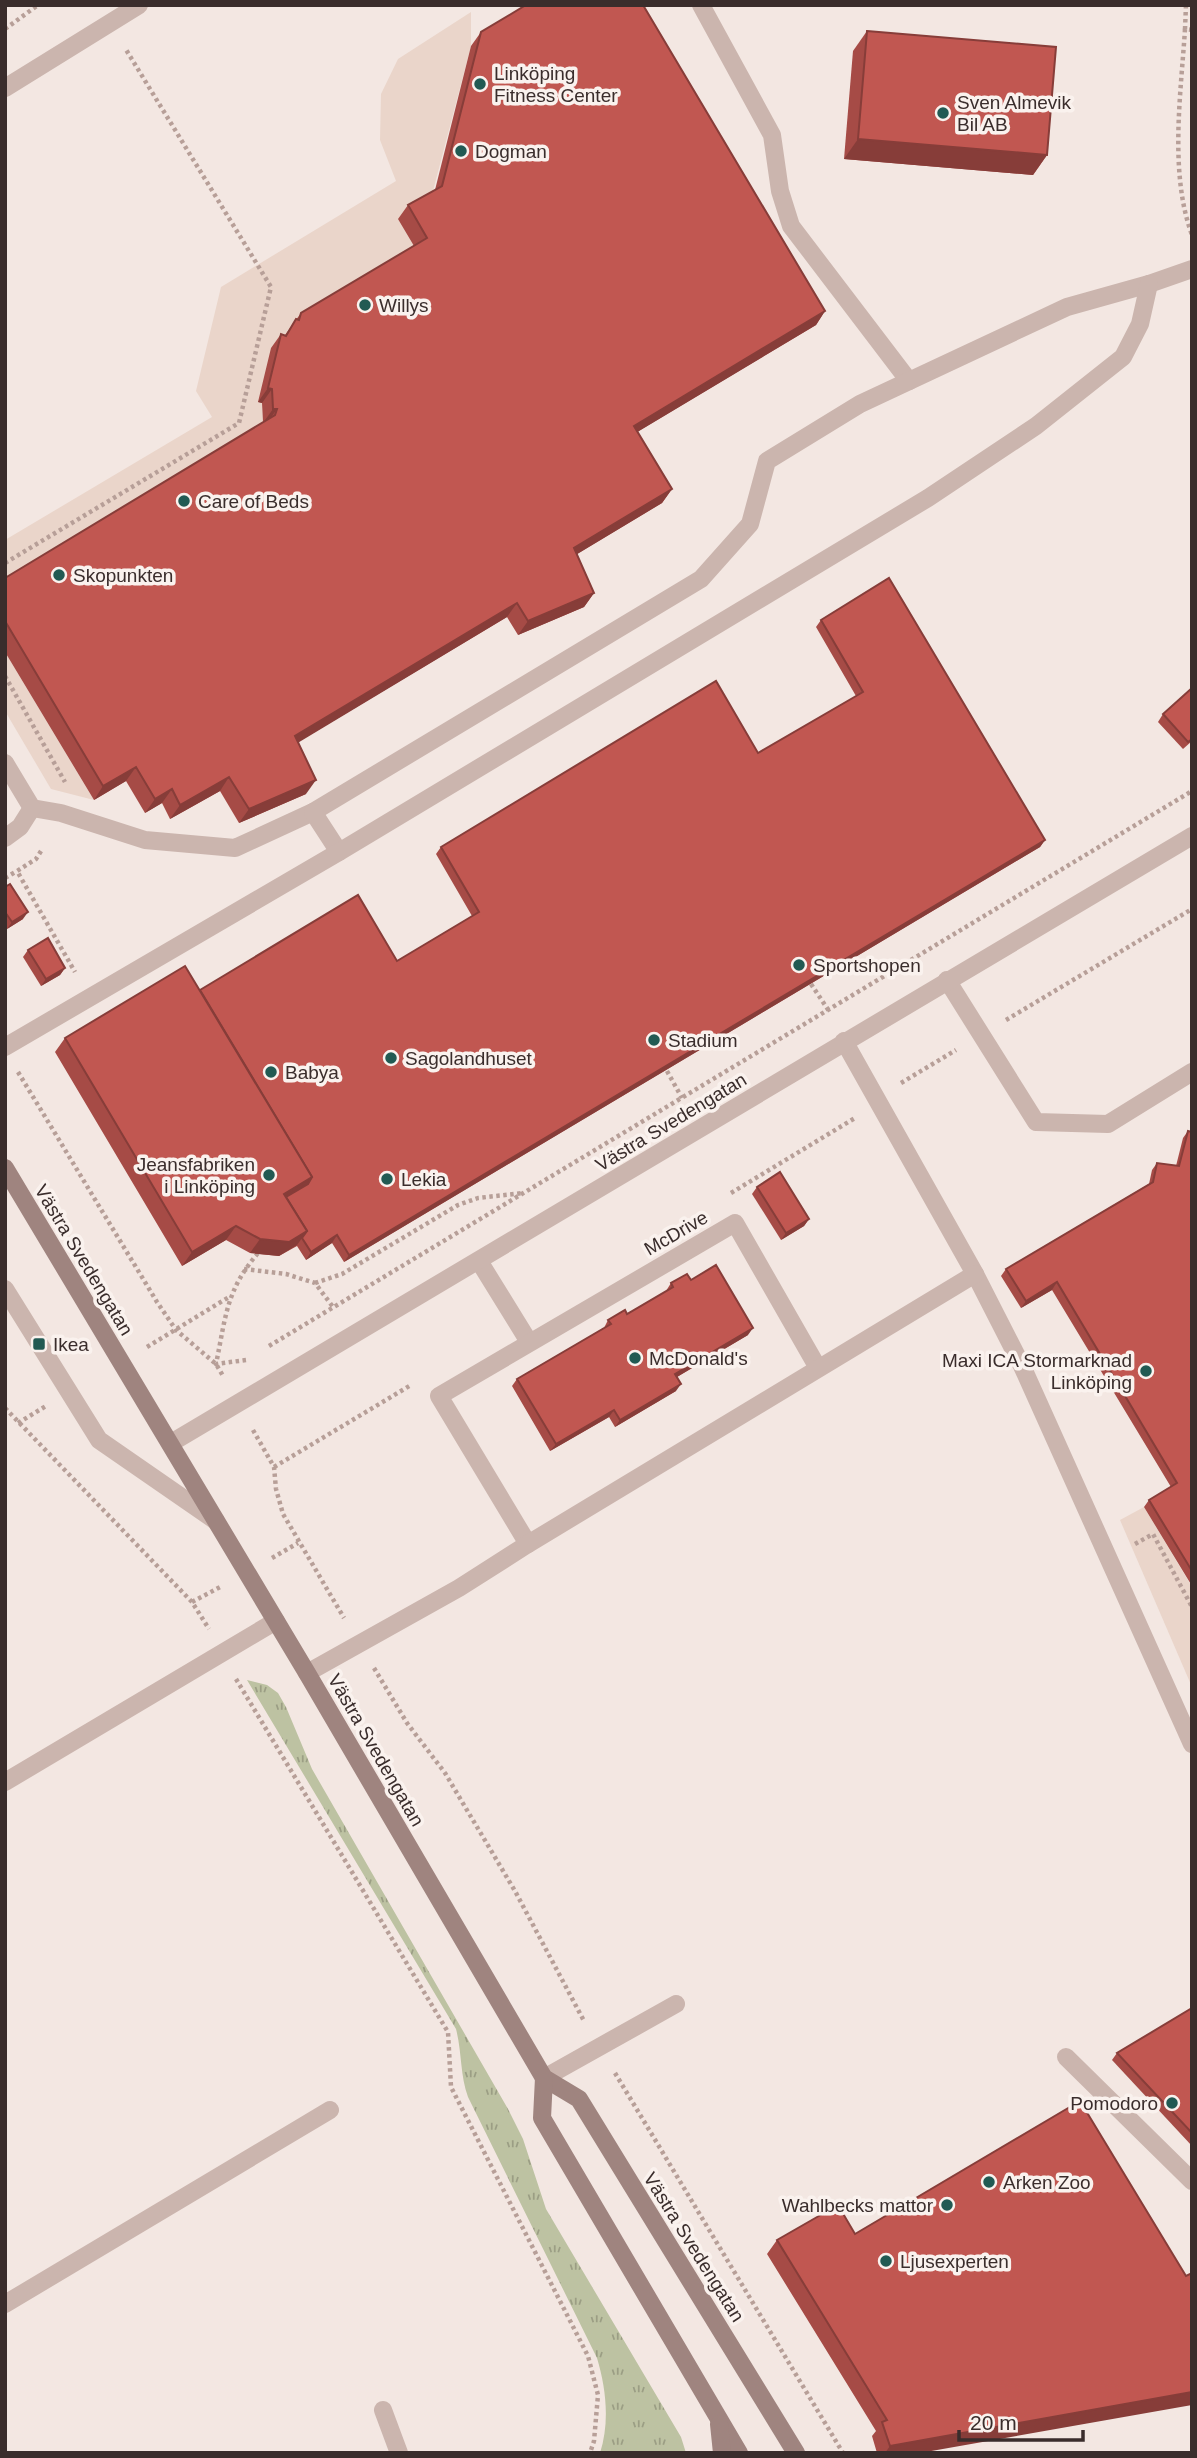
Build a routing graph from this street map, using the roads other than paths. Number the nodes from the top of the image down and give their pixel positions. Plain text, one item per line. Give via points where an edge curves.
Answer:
1 (139, 5) edge
2 (701, 5) edge
3 (5, 88) edge
4 (1192, 269) edge
5 (1149, 284) junction
6 (909, 382) junction
7 (5, 763) edge
8 (32, 808) junction
9 (313, 812) junction
10 (1191, 837) edge
11 (5, 838) edge
12 (339, 852) junction
13 (947, 980) junction
14 (845, 1041) junction
15 (9, 1054) edge
16 (1192, 1072) edge
17 (5, 1168) edge
18 (479, 1261) junction
19 (975, 1274) junction
20 (5, 1289) edge
21 (529, 1342) junction
22 (818, 1368) junction
23 (171, 1443) junction
24 (216, 1521) junction
25 (528, 1544) junction
26 (276, 1621) junction
27 (307, 1673) junction
28 (1192, 1744) edge
29 (5, 1782) edge
30 (676, 2004) dead end
31 (1066, 2057) dead end
32 (544, 2078) junction
33 (330, 2110) dead end
34 (1192, 2181) edge
35 (5, 2304) edge
36 (383, 2410) dead end
37 (718, 2417) junction
38 (399, 2453) edge
39 (722, 2453) edge
40 (739, 2453) edge
41 (796, 2453) edge

1 - 3 street
2 - 6 street via 772,135 780,191 791,226
4 - 5 street
5 - 6 street via 1066,307
5 - 12 street via 1140,324 1123,357 1036,426 928,498
6 - 9 street via 860,404 767,461 750,524 701,579
7 - 8 street
8 - 9 street via 145,840 235,848
8 - 11 street via 20,827
9 - 12 street
10 - 13 street, Västra Svedengatan
12 - 15 street
13 - 14 street, Västra Svedengatan
13 - 16 street via 1036,1122 1108,1124
14 - 18 street, Västra Svedengatan
14 - 19 street
17 - 23 street, Västra Svedengatan
18 - 21 street
18 - 23 street, Västra Svedengatan
19 - 22 street
19 - 28 street via 1022,1366
20 - 24 street via 99,1440
21 - 22 street, McDrive via 735,1223
21 - 25 street via 439,1396
22 - 25 street
23 - 24 street, Västra Svedengatan
24 - 26 street, Västra Svedengatan
25 - 27 street
26 - 27 street, Västra Svedengatan
26 - 29 street
27 - 32 street, Västra Svedengatan
30 - 32 street
31 - 34 street
32 - 37 street via 542,2118
32 - 41 street, Västra Svedengatan via 579,2099
33 - 35 street
36 - 38 street
37 - 39 street
37 - 40 street

